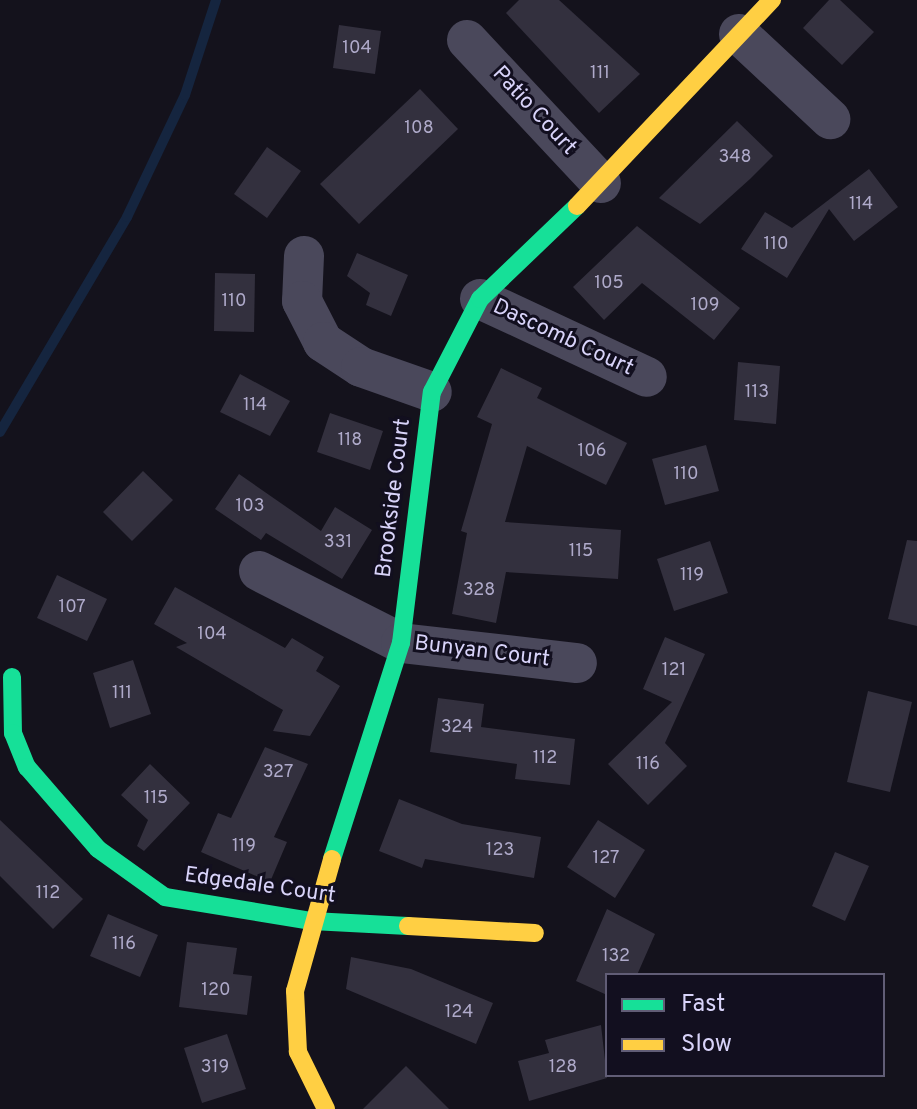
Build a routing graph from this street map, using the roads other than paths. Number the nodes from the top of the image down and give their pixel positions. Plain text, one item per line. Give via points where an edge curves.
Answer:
1 (772, 0) edge
2 (739, 34) junction
3 (467, 40) dead end
4 (830, 119) dead end
5 (601, 183) junction
6 (304, 256) dead end
7 (480, 299) junction
8 (647, 377) dead end
9 (432, 392) junction
10 (259, 571) dead end
11 (401, 643) junction
12 (577, 663) dead end
13 (12, 677) dead end
14 (312, 921) junction
15 (535, 933) dead end
16 (326, 1109) edge

1 - 2 street, Brookside Court
2 - 4 street
2 - 5 street, Brookside Court
3 - 5 street, Patio Court
5 - 7 street, Brookside Court
6 - 9 street via 302,301 323,342 361,367
7 - 8 street, Dascomb Court
7 - 9 street, Brookside Court
9 - 11 street, Brookside Court
10 - 11 street, Bunyan Court
11 - 12 street, Bunyan Court
11 - 14 street, Brookside Court
13 - 14 street, Edgedale Court via 13,733 27,767 98,849 165,897
14 - 15 street, Edgedale Court
14 - 16 street, Brookside Court via 293,1022 309,1081

